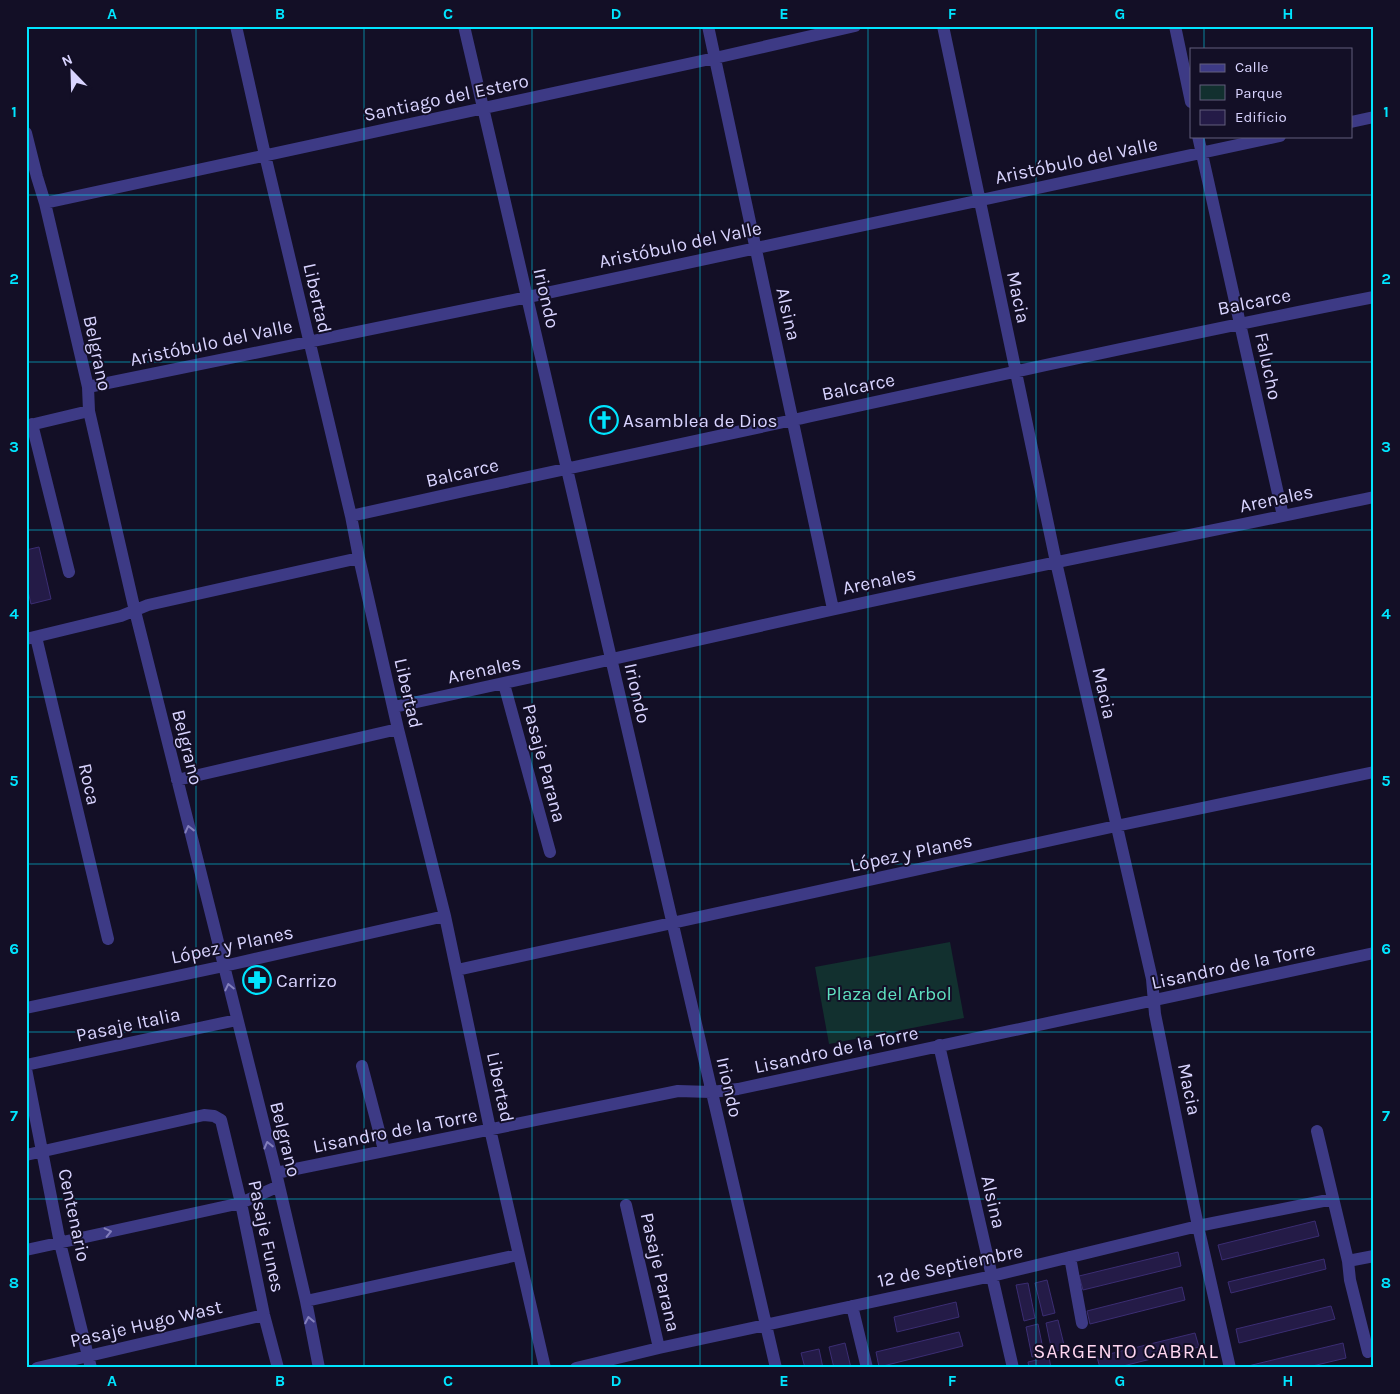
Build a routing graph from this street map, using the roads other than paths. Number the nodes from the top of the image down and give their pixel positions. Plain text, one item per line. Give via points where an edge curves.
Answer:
1 (236, 26) edge
2 (464, 26) edge
3 (708, 26) edge
4 (855, 26) edge
5 (943, 26) edge
6 (1175, 26) edge
7 (715, 58) junction
8 (1190, 97) edge
9 (483, 108) junction
10 (1374, 117) edge
11 (1352, 122) edge
12 (26, 133) edge
13 (1198, 138) edge
14 (1270, 138) edge
15 (1202, 152) junction
16 (265, 155) junction
17 (979, 200) junction
18 (45, 204) junction
19 (755, 248) junction
20 (528, 297) junction
21 (1374, 297) edge
22 (1240, 323) junction
23 (309, 341) junction
24 (1016, 371) junction
25 (88, 387) junction
26 (90, 411) junction
27 (793, 420) junction
28 (29, 425) edge
29 (568, 468) junction
30 (1374, 497) edge
31 (351, 516) junction
32 (1283, 516) junction
33 (359, 558) junction
34 (1056, 562) junction
35 (69, 572) dead end
36 (833, 609) junction
37 (135, 611) junction
38 (31, 638) edge
39 (611, 659) junction
40 (504, 684) junction
41 (394, 707) junction
42 (398, 729) junction
43 (1374, 772) edge
44 (177, 780) junction
45 (1116, 826) junction
46 (550, 852) dead end
47 (446, 916) junction
48 (673, 924) junction
49 (108, 939) dead end
50 (1374, 953) edge
51 (224, 966) junction
52 (457, 970) junction
53 (1154, 1002) junction
54 (26, 1008) edge
55 (237, 1020) junction
56 (939, 1045) junction
57 (26, 1065) edge
58 (362, 1066) dead end
59 (26, 1069) edge
60 (711, 1092) junction
61 (490, 1129) junction
62 (1318, 1131) dead end
63 (384, 1150) junction
64 (42, 1151) junction
65 (26, 1155) edge
66 (276, 1173) junction
67 (279, 1186) junction
68 (1333, 1199) junction
69 (241, 1203) junction
70 (626, 1205) dead end
71 (1198, 1226) junction
72 (60, 1243) junction
73 (26, 1250) edge
74 (518, 1255) junction
75 (1374, 1256) edge
76 (1070, 1257) junction
77 (1348, 1261) junction
78 (992, 1276) junction
79 (306, 1301) junction
80 (852, 1306) junction
81 (264, 1315) junction
82 (1082, 1323) dead end
83 (766, 1325) junction
84 (659, 1348) junction
85 (1368, 1352) dead end
86 (90, 1362) edge
87 (37, 1368) edge
88 (278, 1368) edge
89 (319, 1368) edge
90 (545, 1368) edge
91 (576, 1368) edge
92 (776, 1368) edge
93 (866, 1368) edge
94 (1013, 1368) edge
95 (1230, 1368) edge

1 - 16 street, Libertad
2 - 9 street, Iriondo
3 - 7 street, Alsina
4 - 7 street, Santiago del Estero
5 - 17 street, Macia
6 - 8 street
7 - 9 street, Santiago del Estero
7 - 19 street, Alsina
9 - 16 street, Santiago del Estero
9 - 20 street, Iriondo
10 - 11 street
12 - 18 street, Belgrano
13 - 15 street, Falucho
14 - 15 street, Aristóbulo del Valle
15 - 17 street, Aristóbulo del Valle
15 - 22 street, Falucho
16 - 18 street, Santiago del Estero
16 - 23 street, Libertad
17 - 19 street, Aristóbulo del Valle
17 - 24 street, Macia
18 - 25 street, Belgrano
19 - 20 street, Aristóbulo del Valle
19 - 27 street, Alsina
20 - 23 street, Aristóbulo del Valle
20 - 29 street, Iriondo
21 - 22 street, Balcarce
22 - 24 street, Balcarce
22 - 32 street, Falucho
23 - 25 street, Aristóbulo del Valle
23 - 31 street, Libertad
24 - 27 street, Balcarce
24 - 34 street, Macia
25 - 26 street, Belgrano
26 - 28 street
26 - 37 street, Belgrano
27 - 29 street, Balcarce
27 - 36 street, Alsina
28 - 35 street
29 - 31 street, Balcarce
29 - 39 street, Iriondo
30 - 32 street, Arenales
31 - 33 street, Libertad
32 - 34 street, Arenales
33 - 37 street
33 - 41 street, Libertad
34 - 36 street, Arenales
34 - 45 street, Macia
36 - 39 street, Arenales
37 - 38 street
37 - 44 street, Belgrano
38 - 49 street, Roca
39 - 40 street, Arenales
39 - 48 street, Iriondo
40 - 41 street, Arenales
40 - 46 street, Pasaje Parana
41 - 42 street, Libertad
42 - 44 street
42 - 47 street, Libertad
43 - 45 street, López y Planes
51 -> 44 street, Belgrano
45 - 48 street, López y Planes
45 - 53 street, Macia via 1152,979
47 - 51 street, López y Planes
47 - 52 street, Libertad
48 - 52 street, López y Planes
48 - 60 street, Iriondo
50 - 53 street, Lisandro de la Torre
51 - 54 street, López y Planes
55 -> 51 street, Belgrano
52 - 61 street, Libertad
53 - 56 street, Lisandro de la Torre
53 - 71 street, Macia
55 - 57 street, Pasaje Italia
66 -> 55 street, Belgrano
56 - 60 street, Lisandro de la Torre via 738,1089
56 - 78 street, Alsina
58 - 63 street
59 - 64 street, Centenario
60 - 61 street, Lisandro de la Torre via 678,1091
60 - 83 street, Iriondo
61 - 63 street, Lisandro de la Torre
61 - 74 street, Libertad
62 - 68 street
63 - 66 street, Lisandro de la Torre
64 - 65 street
64 - 69 street, Pasaje Funes via 204,1115 214,1116 221,1120
64 - 72 street, Centenario
66 - 67 street, Belgrano
67 - 69 street
67 - 79 street, Belgrano
68 - 71 street, 12 de Septiembre
68 - 77 street
72 -> 69 street
69 - 81 street, Pasaje Funes
70 - 84 street, Pasaje Parana
71 - 76 street, 12 de Septiembre
71 - 95 street, Macia
72 - 73 street
72 - 86 street, Centenario
74 - 79 street
74 - 90 street, Libertad
75 - 77 street
76 - 78 street, 12 de Septiembre
76 - 82 street
77 - 85 street
78 - 80 street, 12 de Septiembre
78 - 94 street, Alsina
89 -> 79 street, Belgrano
80 - 83 street, 12 de Septiembre
80 - 93 street
81 - 86 street, Pasaje Hugo Wast
81 - 88 street, Pasaje Funes
83 - 84 street, 12 de Septiembre
83 - 92 street, Iriondo
84 - 91 street, 12 de Septiembre
86 - 87 street, Pasaje Hugo Wast

